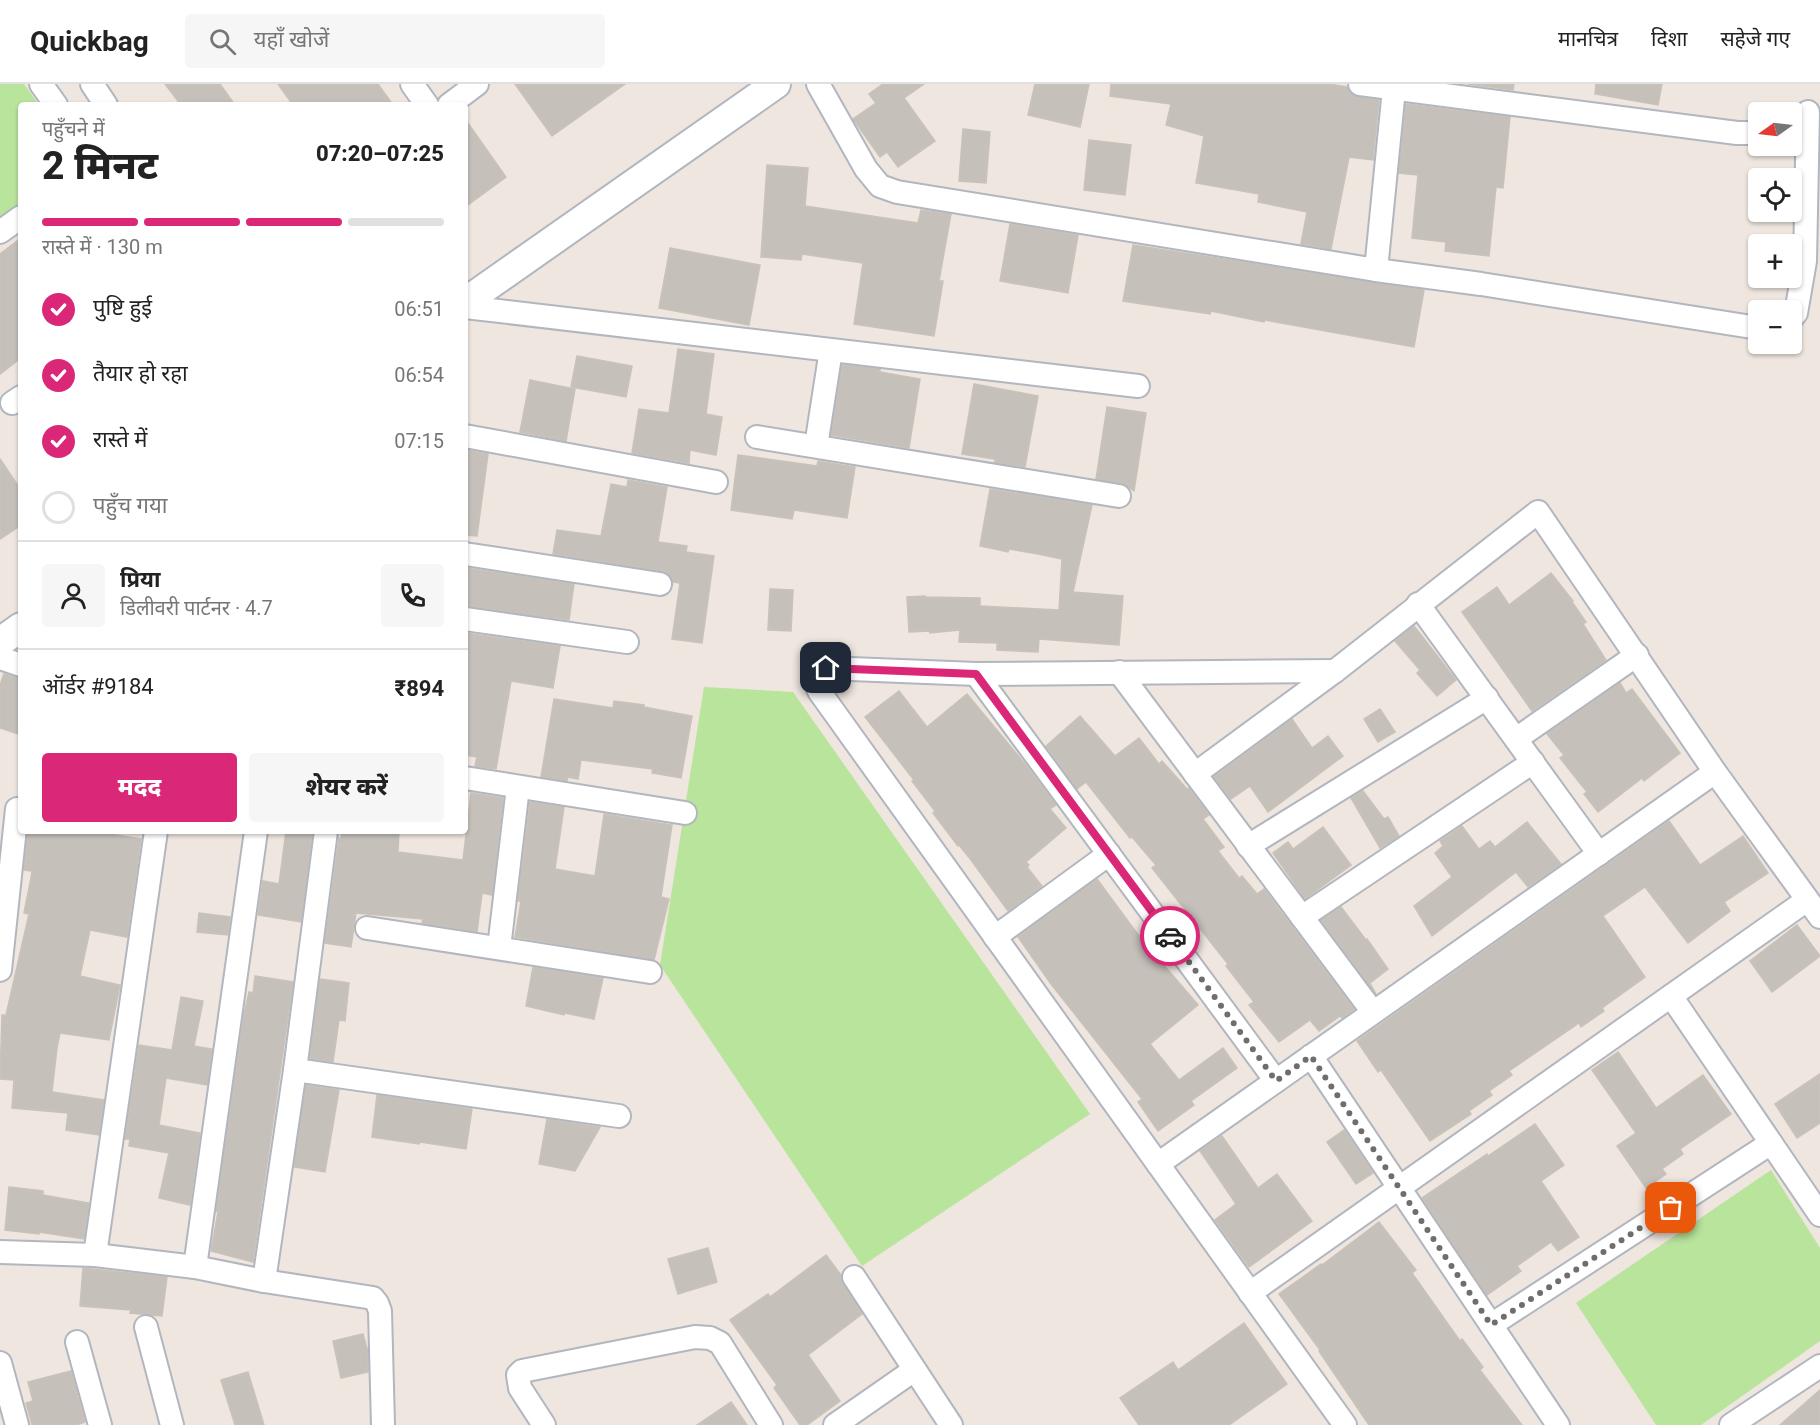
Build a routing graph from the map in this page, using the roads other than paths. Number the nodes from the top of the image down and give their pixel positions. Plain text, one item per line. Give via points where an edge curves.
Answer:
1 (41, 84) edge
2 (92, 84) edge
3 (412, 84) edge
4 (477, 84) edge
5 (776, 84) edge
6 (818, 84) edge
7 (1360, 84) edge
8 (1394, 89) junction
9 (54, 102) edge
10 (104, 102) edge
11 (425, 102) edge
12 (453, 102) edge
13 (1806, 112) edge
14 (1748, 133) edge
15 (18, 219) edge
16 (0, 232) edge
17 (1376, 270) junction
18 (468, 300) edge
19 (1798, 300) edge
20 (468, 307) edge
21 (1748, 326) edge
22 (831, 350) junction
23 (1138, 386) dead end
24 (468, 437) edge
25 (757, 437) dead end
26 (816, 447) junction
27 (716, 482) dead end
28 (1119, 496) dead end
29 (468, 554) edge
30 (660, 584) dead end
31 (1418, 604) junction
32 (468, 619) edge
33 (18, 629) edge
34 (0, 642) edge
35 (627, 642) dead end
36 (1637, 655) junction
37 (0, 658) edge
38 (18, 664) edge
39 (1335, 670) junction
40 (1119, 672) junction
41 (976, 674) junction
42 (1486, 698) junction
43 (1516, 739) junction
44 (1533, 762) junction
45 (1715, 772) junction
46 (1195, 774) junction
47 (468, 779) edge
48 (518, 788) junction
49 (13, 808) edge
50 (685, 813) dead end
51 (156, 834) edge
52 (256, 834) edge
53 (326, 834) edge
54 (1248, 846) junction
55 (1109, 854) junction
56 (1599, 854) junction
57 (1814, 909) edge
58 (1302, 917) junction
59 (367, 928) dead end
60 (995, 937) junction
61 (499, 948) junction
62 (0, 970) edge
63 (650, 972) dead end
64 (1671, 996) junction
65 (1372, 1012) junction
66 (1311, 1056) junction
67 (295, 1070) junction
68 (1276, 1081) junction
69 (619, 1116) dead end
70 (1771, 1143) junction
71 (1158, 1164) junction
72 (1400, 1188) junction
73 (1820, 1215) edge
74 (0, 1252) edge
75 (96, 1255) junction
76 (195, 1267) junction
77 (854, 1277) dead end
78 (264, 1281) junction
79 (1250, 1293) junction
80 (1491, 1325) junction
81 (146, 1327) dead end
82 (77, 1342) dead end
83 (1820, 1366) edge
84 (914, 1370) junction
85 (1, 1372) edge
86 (17, 1425) edge
87 (100, 1425) edge
88 (172, 1425) edge
89 (383, 1425) edge
90 (544, 1425) edge
91 (771, 1425) edge
92 (835, 1425) edge
93 (951, 1425) edge
94 (1345, 1425) edge
95 (1558, 1425) edge
96 (1731, 1425) edge

1 - 9 street
2 - 10 street
3 - 11 street
4 - 12 street
5 - 18 street
6 - 17 street via 866,169 880,186 897,192
7 - 8 street
8 - 14 street
8 - 17 street
13 - 19 street via 1805,261
15 - 16 street
17 - 21 street
20 - 22 street
22 - 23 street
22 - 26 street
24 - 27 street
25 - 26 street
26 - 28 street
29 - 30 street
31 - 36 street via 1538,512
31 - 39 street
31 - 42 street
32 - 35 street
33 - 34 street
36 - 43 street
36 - 45 street
37 - 38 street
39 - 40 street
39 - 46 street
40 - 41 street
40 - 46 street
41 - 55 street
41 - 60 street via 826,668 813,677 819,691
42 - 43 street
42 - 54 street
43 - 44 street
44 - 56 street
44 - 58 street
45 - 56 street
45 - 57 street
46 - 54 street
47 - 48 street
48 - 50 street
48 - 61 street
49 - 62 street
51 - 75 street
52 - 76 street
53 - 67 street
54 - 58 street
55 - 60 street
55 - 68 street
56 - 65 street
57 - 64 street
58 - 65 street
59 - 61 street
60 - 71 street
61 - 63 street
64 - 70 street
64 - 72 street
65 - 66 street
66 - 68 street
66 - 72 street
67 - 69 street
67 - 78 street
68 - 71 street
70 - 73 street
70 - 80 street
71 - 79 street
72 - 79 street
72 - 80 street
74 - 75 street
75 - 76 street
76 - 78 street
77 - 84 street
78 - 89 street via 373,1298 380,1311
79 - 94 street
80 - 95 street
81 - 88 street
82 - 87 street
83 - 96 street
84 - 92 street
84 - 93 street
85 - 86 street
90 - 91 street via 520,1388 518,1375 522,1371 695,1337 720,1342

